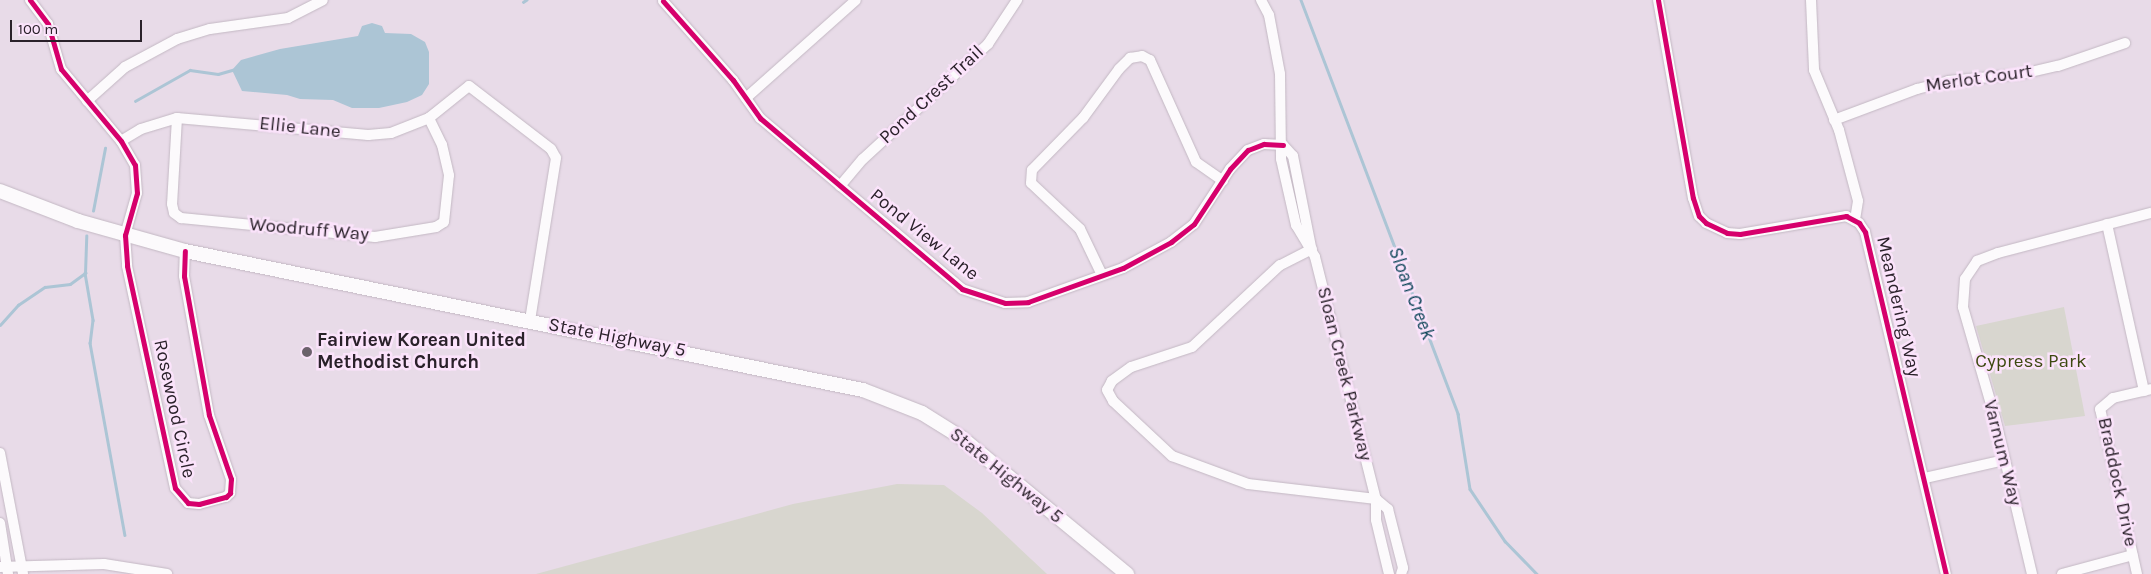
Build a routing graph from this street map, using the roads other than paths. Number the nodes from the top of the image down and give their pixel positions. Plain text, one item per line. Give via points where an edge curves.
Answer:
1 (324, 0) edge
2 (856, 0) edge
3 (1017, 0) edge
4 (1261, 0) edge
5 (1658, 0) edge
6 (1811, 0) edge
7 (33, 1) edge
8 (663, 1) edge
9 (2125, 43) dead end
10 (746, 98) junction
11 (87, 101) junction
12 (176, 118) junction
13 (429, 118) junction
14 (1834, 120) junction
15 (121, 141) junction
16 (1283, 145) junction
17 (1223, 181) junction
18 (840, 186) junction
19 (0, 191) edge
20 (2151, 213) edge
21 (1855, 220) junction
22 (2107, 224) junction
23 (125, 235) junction
24 (1312, 249) junction
25 (185, 251) junction
26 (1102, 275) junction
27 (530, 321) junction
28 (2148, 390) edge
29 (0, 453) edge
30 (2005, 460) junction
31 (1925, 478) junction
32 (1376, 499) junction
33 (0, 523) edge
34 (2133, 555) junction
35 (5, 569) edge
36 (2102, 569) edge
37 (20, 571) edge
38 (167, 574) edge
39 (1127, 574) edge
40 (1389, 574) edge
41 (1401, 574) edge
42 (1946, 574) edge
43 (2032, 574) edge
44 (2062, 574) edge
45 (2137, 574) edge

1 - 11 street via 288,18 177,38 125,67
2 - 10 street
3 - 18 street, Pond Crest Trail via 988,44 863,160
4 - 16 street, Sloan Creek Parkway via 1269,15 1280,74
5 - 21 street, Meandering Way via 1693,198 1699,216 1716,230 1740,234 1840,216
6 - 14 street via 1814,70
7 - 11 street via 48,24 61,69
8 - 10 street, Pond View Lane
9 - 14 street, Merlot Court via 2058,66 2022,74 1948,81 1917,89
10 - 18 street, Pond View Lane via 760,118
11 - 15 street
12 - 13 street, Ellie Lane via 368,135 391,133
12 - 13 street, Woodruff Way via 174,213 181,218 375,237 436,227 444,222 449,175 442,145
12 - 15 street, Ellie Lane via 141,129
13 - 27 street, Ellie Lane via 469,86 551,149 556,158
14 - 21 street via 1858,201
15 - 23 street via 131,154 138,184
16 - 17 street, Pond View Lane via 1264,144 1248,150
16 - 24 street, Sloan Creek Parkway via 1281,159 1296,225
17 - 26 street, Pond View Lane via 1194,224 1171,242
17 - 26 street via 1196,162 1150,60 1142,56 1130,58 1083,118 1032,170 1031,183 1080,229
18 - 26 street, Pond View Lane via 962,289 982,298 1005,303 1028,302
19 - 23 main road, State Highway 5 via 60,215
20 - 22 street, Varnum Way
21 - 31 street, Meandering Way via 1865,232
22 - 28 street
22 - 30 street, Varnum Way via 1977,261 1965,279 1963,307
23 - 25 main road, State Highway 5
23 - 25 street, Rosewood Circle via 127,266 175,488 188,503 199,504 226,498 230,493 231,479 209,415 184,276
24 - 32 street, Sloan Creek Parkway
24 - 32 street via 1274,270 1192,347 1131,368 1112,381 1107,390 1113,401 1172,456 1248,484
25 - 27 main road, State Highway 5
27 - 39 main road, State Highway 5 via 849,386 894,401 936,421 962,438
28 - 34 street, Braddock Drive via 2113,398 2100,409
29 - 37 street
30 - 31 street
30 - 43 street, Varnum Way
31 - 42 street, Meandering Way
32 - 40 street, Sloan Creek Parkway via 1376,520
32 - 41 street, Sloan Creek Parkway via 1388,509 1403,568
33 - 35 street
34 - 36 street
34 - 45 street, Braddock Drive
35 - 37 street
36 - 44 street
37 - 38 street via 104,564

